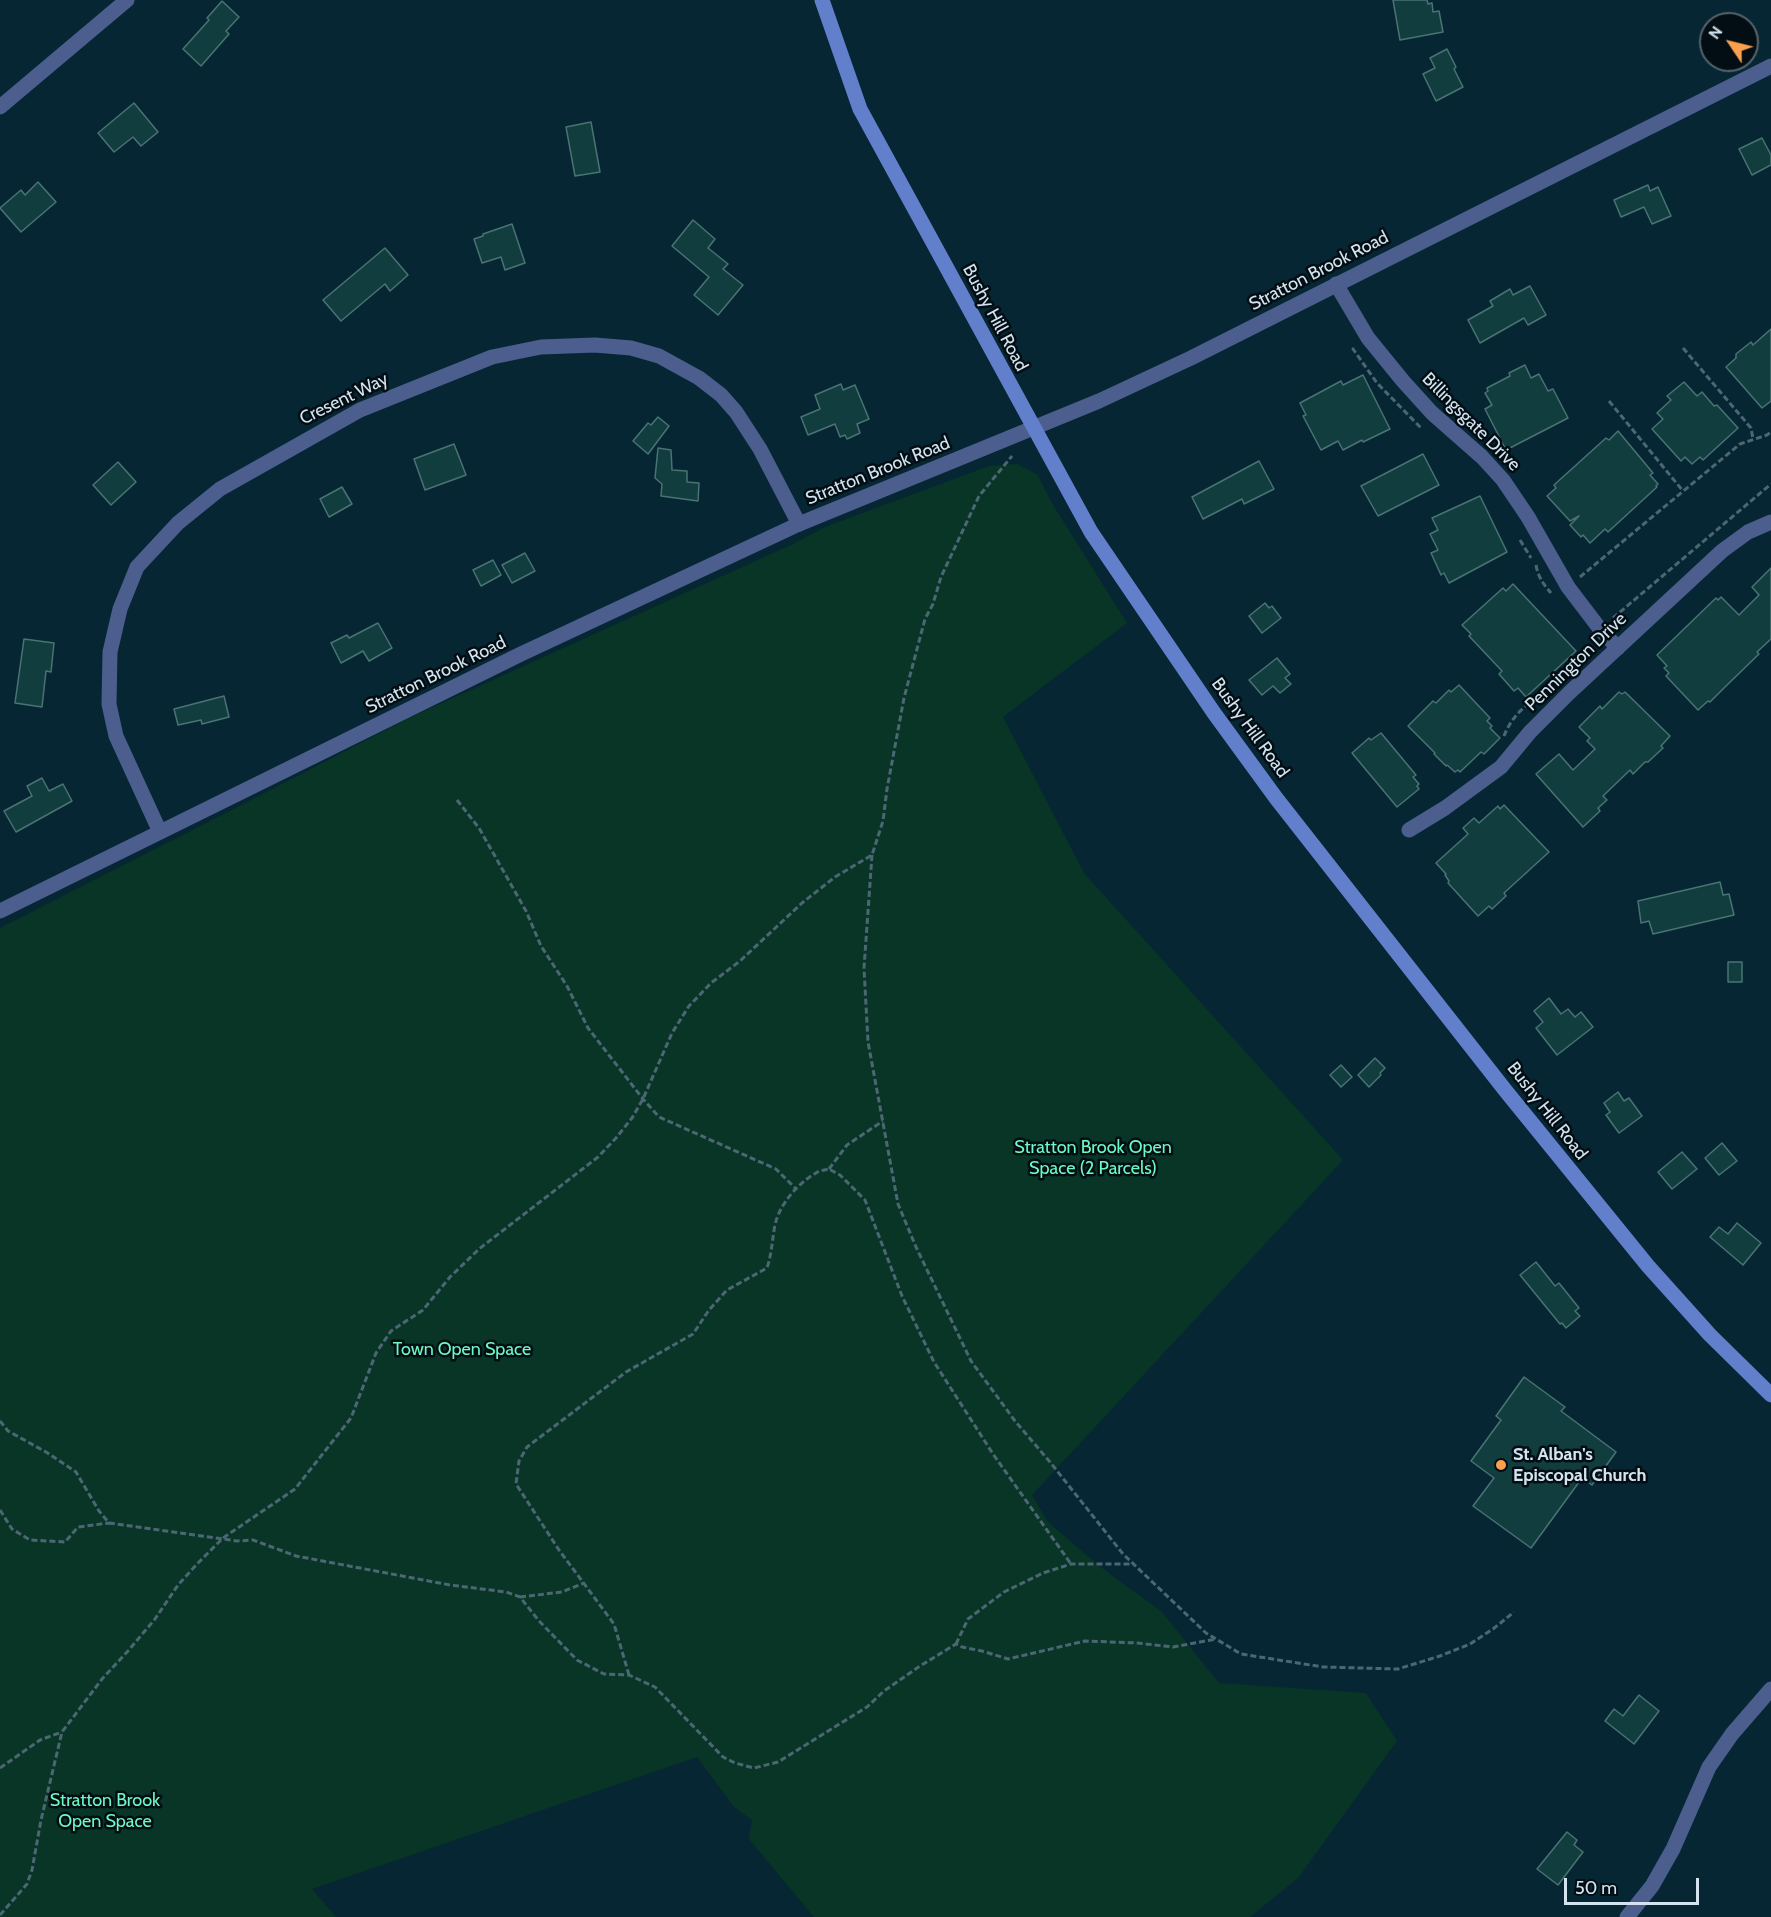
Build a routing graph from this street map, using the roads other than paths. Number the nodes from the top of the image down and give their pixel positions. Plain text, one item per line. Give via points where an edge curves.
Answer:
1 (127, 0) edge
2 (822, 0) edge
3 (1771, 66) edge
4 (0, 107) edge
5 (1336, 284) junction
6 (1034, 428) junction
7 (1771, 522) edge
8 (799, 524) junction
9 (1618, 648) junction
10 (1408, 830) dead end
11 (160, 832) junction
12 (0, 911) edge
13 (1771, 1395) edge
14 (1771, 1689) edge
15 (1627, 1917) edge

1 - 4 street
2 - 6 main road, Bushy Hill Road via 860,109
3 - 5 street, Stratton Brook Road
5 - 6 street, Stratton Brook Road via 1191,358
5 - 9 street, Billingsgate Drive via 1368,338 1403,381 1503,480 1568,587
6 - 8 street, Stratton Brook Road
6 - 13 main road, Bushy Hill Road via 1091,532 1276,798 1604,1215 1710,1335
7 - 9 street, Pennington Drive via 1748,532 1722,551
8 - 11 street, Stratton Brook Road via 510,659
8 - 11 street, Cresent Way via 760,449 721,395 659,356 631,348 541,347 492,357 360,410 220,489 178,523 137,567 120,609 110,652 109,704 116,736
9 - 10 street, Pennington Drive via 1530,732 1501,767
11 - 12 street, Stratton Brook Road
14 - 15 street via 1709,1767 1673,1849 1652,1886

